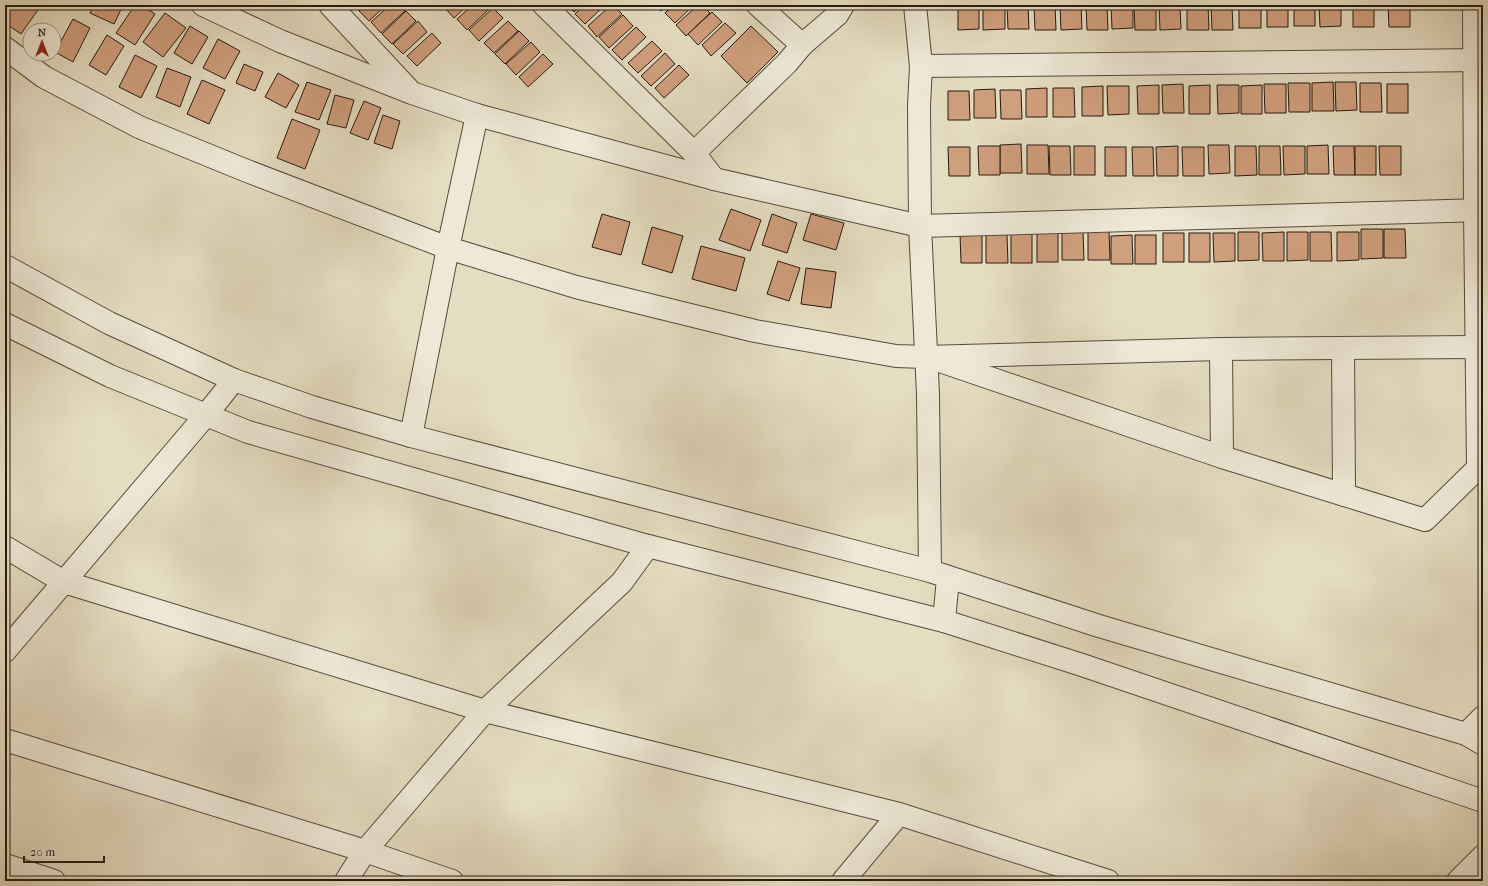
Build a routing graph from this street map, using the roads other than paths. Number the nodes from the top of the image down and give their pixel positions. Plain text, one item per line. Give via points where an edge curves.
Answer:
1 (203, 5) edge
2 (330, 5) edge
3 (544, 5) edge
4 (758, 5) edge
5 (843, 5) edge
6 (915, 5) edge
7 (1474, 5) edge
8 (802, 45) junction
9 (5, 48) edge
10 (1479, 60) edge
11 (922, 66) junction
12 (412, 93) junction
13 (477, 115) junction
14 (694, 153) junction
15 (714, 179) junction
16 (1479, 210) edge
17 (920, 226) junction
18 (448, 248) junction
19 (5, 266) edge
20 (5, 324) edge
21 (1477, 347) junction
22 (1343, 348) junction
23 (1221, 349) junction
24 (926, 356) junction
25 (234, 380) junction
26 (206, 415) junction
27 (411, 436) junction
28 (1222, 457) junction
29 (1481, 465) edge
30 (1344, 495) junction
31 (648, 546) junction
32 (5, 547) edge
33 (939, 574) junction
34 (64, 582) junction
35 (944, 621) junction
36 (5, 651) edge
37 (485, 711) junction
38 (1483, 717) edge
39 (1474, 739) edge
40 (5, 740) edge
41 (1483, 801) edge
42 (899, 814) junction
43 (365, 851) junction
44 (1483, 856) edge
45 (5, 865) edge
46 (54, 881) edge
47 (346, 881) edge
48 (452, 881) edge
49 (843, 881) edge
50 (1108, 881) edge
51 (1458, 881) edge

1 - 12 street via 280,41
2 - 12 street
3 - 14 street
4 - 8 street
5 - 8 street via 837,15
6 - 11 street
7 - 10 street
8 - 14 street via 787,63
9 - 18 street via 44,77 139,127
10 - 11 street
10 - 16 street
11 - 17 street via 919,106
12 - 13 street
13 - 15 street
13 - 18 street
14 - 15 street
15 - 17 street
16 - 17 street
16 - 21 street
17 - 24 street
18 - 24 street via 576,287 755,331 896,356
18 - 27 street
19 - 25 street via 109,322
20 - 26 street via 110,376
21 - 22 street
21 - 29 street
22 - 23 street
22 - 30 street
23 - 24 street
23 - 28 street
24 - 28 street
24 - 33 street
25 - 26 street
25 - 27 street via 312,407
26 - 31 street via 248,432
26 - 34 street
27 - 33 street
28 - 30 street
29 - 30 street via 1425,520
31 - 35 street
31 - 37 street via 622,582
32 - 34 street
33 - 35 street
33 - 39 street via 1099,626
34 - 36 street
34 - 37 street
35 - 41 street
37 - 42 street
37 - 43 street
38 - 39 street
40 - 43 street
42 - 49 street
42 - 50 street
43 - 47 street
43 - 48 street
44 - 51 street
45 - 46 street

